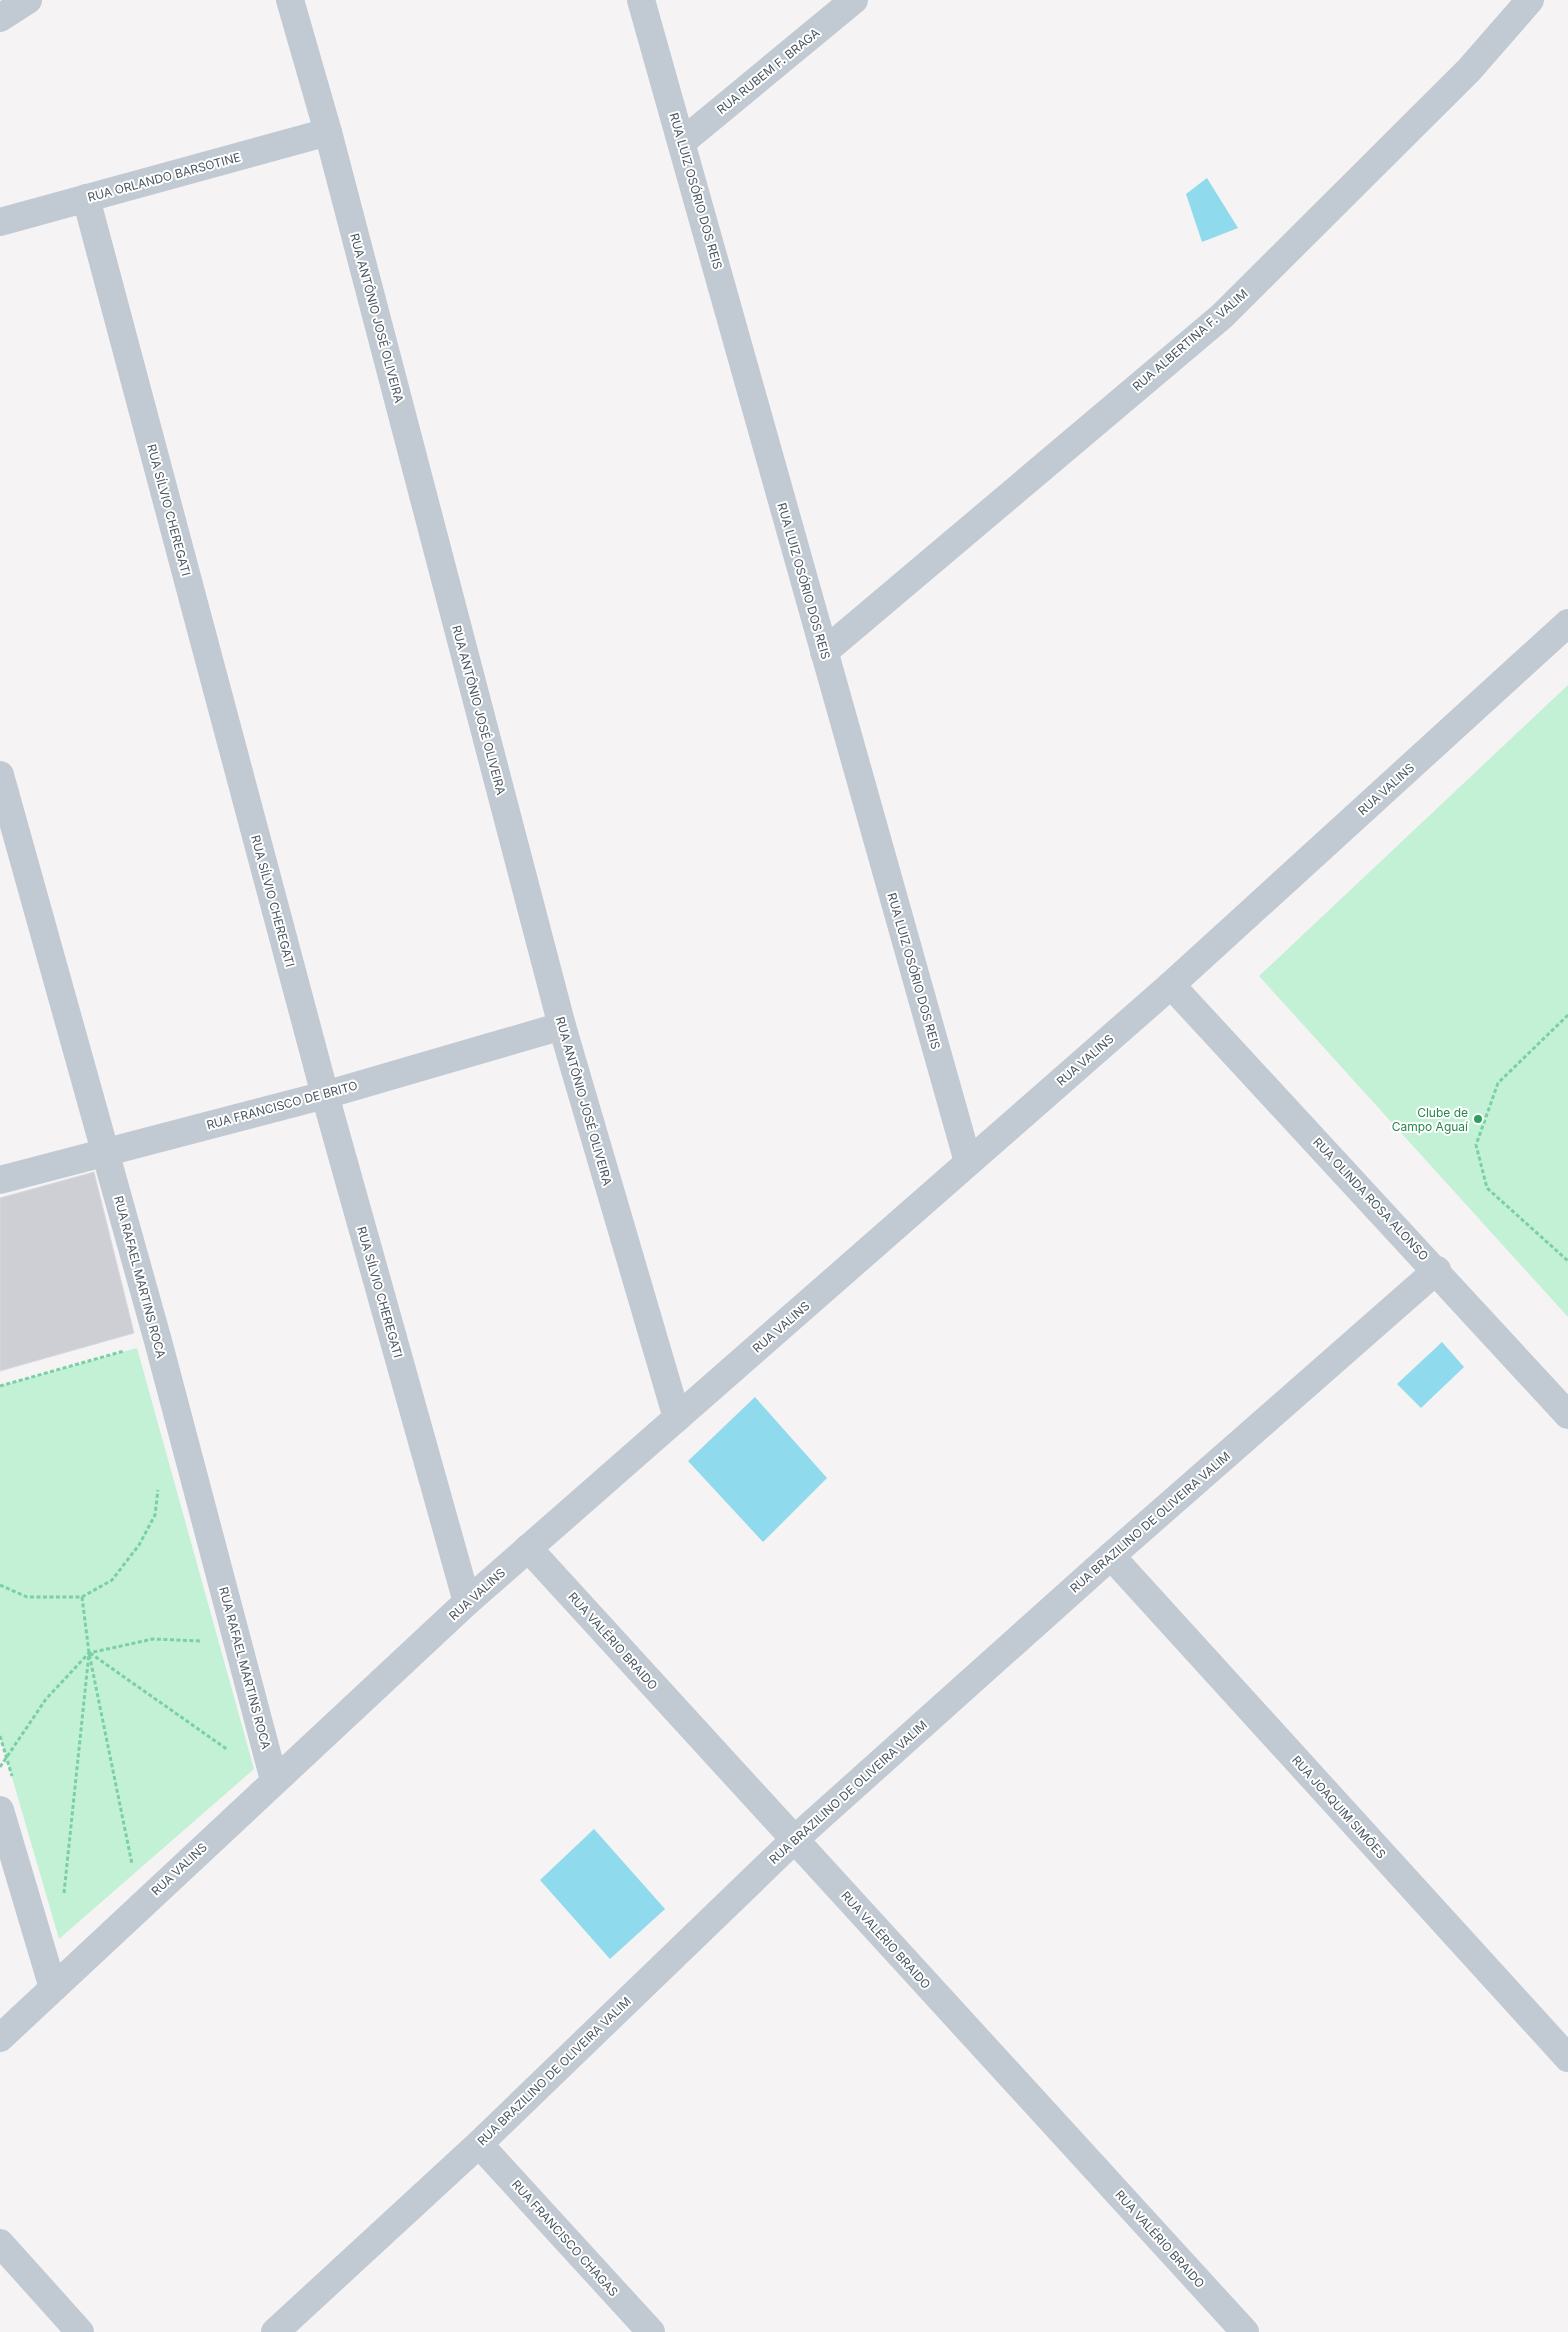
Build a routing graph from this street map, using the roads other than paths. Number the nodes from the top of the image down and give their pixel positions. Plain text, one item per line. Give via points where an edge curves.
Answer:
1 (28, 0) edge
2 (290, 0) edge
3 (641, 0) edge
4 (854, 0) edge
5 (1530, 0) edge
6 (0, 18) edge
7 (328, 132) junction
8 (682, 142) junction
9 (86, 198) junction
10 (0, 222) edge
11 (1568, 623) edge
12 (824, 652) junction
13 (0, 775) edge
14 (1172, 985) junction
15 (562, 1026) junction
16 (325, 1095) junction
17 (106, 1152) junction
18 (968, 1162) junction
19 (0, 1180) edge
20 (1437, 1270) junction
21 (1568, 1414) edge
22 (676, 1418) junction
23 (528, 1548) junction
24 (1111, 1556) junction
25 (467, 1602) junction
26 (274, 1780) junction
27 (0, 1810) edge
28 (794, 1840) junction
29 (53, 1988) junction
30 (0, 2038) edge
31 (1568, 2058) edge
32 (479, 2144) junction
33 (0, 2244) edge
34 (80, 2332) edge
35 (275, 2332) edge
36 (651, 2332) edge
37 (1245, 2332) edge

1 - 6 street
2 - 7 street, RUA ANTÔNIO JOSÉ OLIVEIRA
3 - 8 street, RUA LUIZ OSÓRIO DOS REIS
4 - 8 street, RUA RUBEM F. BRAGA
5 - 12 street, RUA ALBERTINA F. VALIM via 1469,70 1222,316
7 - 9 street, RUA ORLANDO BARSOTINE
7 - 15 street, RUA ANTÔNIO JOSÉ OLIVEIRA
8 - 12 street, RUA LUIZ OSÓRIO DOS REIS
9 - 10 street, RUA ORLANDO BARSOTINE
9 - 16 street, RUA SÍLVIO CHEREGATI
11 - 14 street, RUA VALINS
12 - 18 street, RUA LUIZ OSÓRIO DOS REIS
13 - 17 street, RUA RAFAEL MARTINS ROCA
14 - 18 street, RUA VALINS
14 - 20 street, RUA OLINDA ROSA ALONSO
15 - 16 street, RUA FRANCISCO DE BRITO
15 - 22 street, RUA ANTÔNIO JOSÉ OLIVEIRA
16 - 17 street, RUA FRANCISCO DE BRITO
16 - 25 street, RUA SÍLVIO CHEREGATI
17 - 19 street, RUA FRANCISCO DE BRITO
17 - 26 street, RUA RAFAEL MARTINS ROCA
18 - 22 street, RUA VALINS
20 - 21 street, RUA OLINDA ROSA ALONSO
20 - 24 street, RUA BRAZILINO DE OLIVEIRA VALIM
22 - 23 street, RUA VALINS
23 - 25 street, RUA VALINS
23 - 28 street, RUA VALÉRIO BRAIDO
24 - 28 street, RUA BRAZILINO DE OLIVEIRA VALIM
24 - 31 street, RUA JOAQUIM SIMÕES
25 - 26 street, RUA VALINS
26 - 29 street, RUA VALINS
27 - 29 street
28 - 32 street, RUA BRAZILINO DE OLIVEIRA VALIM
28 - 37 street, RUA VALÉRIO BRAIDO
29 - 30 street, RUA VALINS
32 - 35 street, RUA BRAZILINO DE OLIVEIRA VALIM
32 - 36 street, RUA FRANCISCO CHAGAS
33 - 34 street

